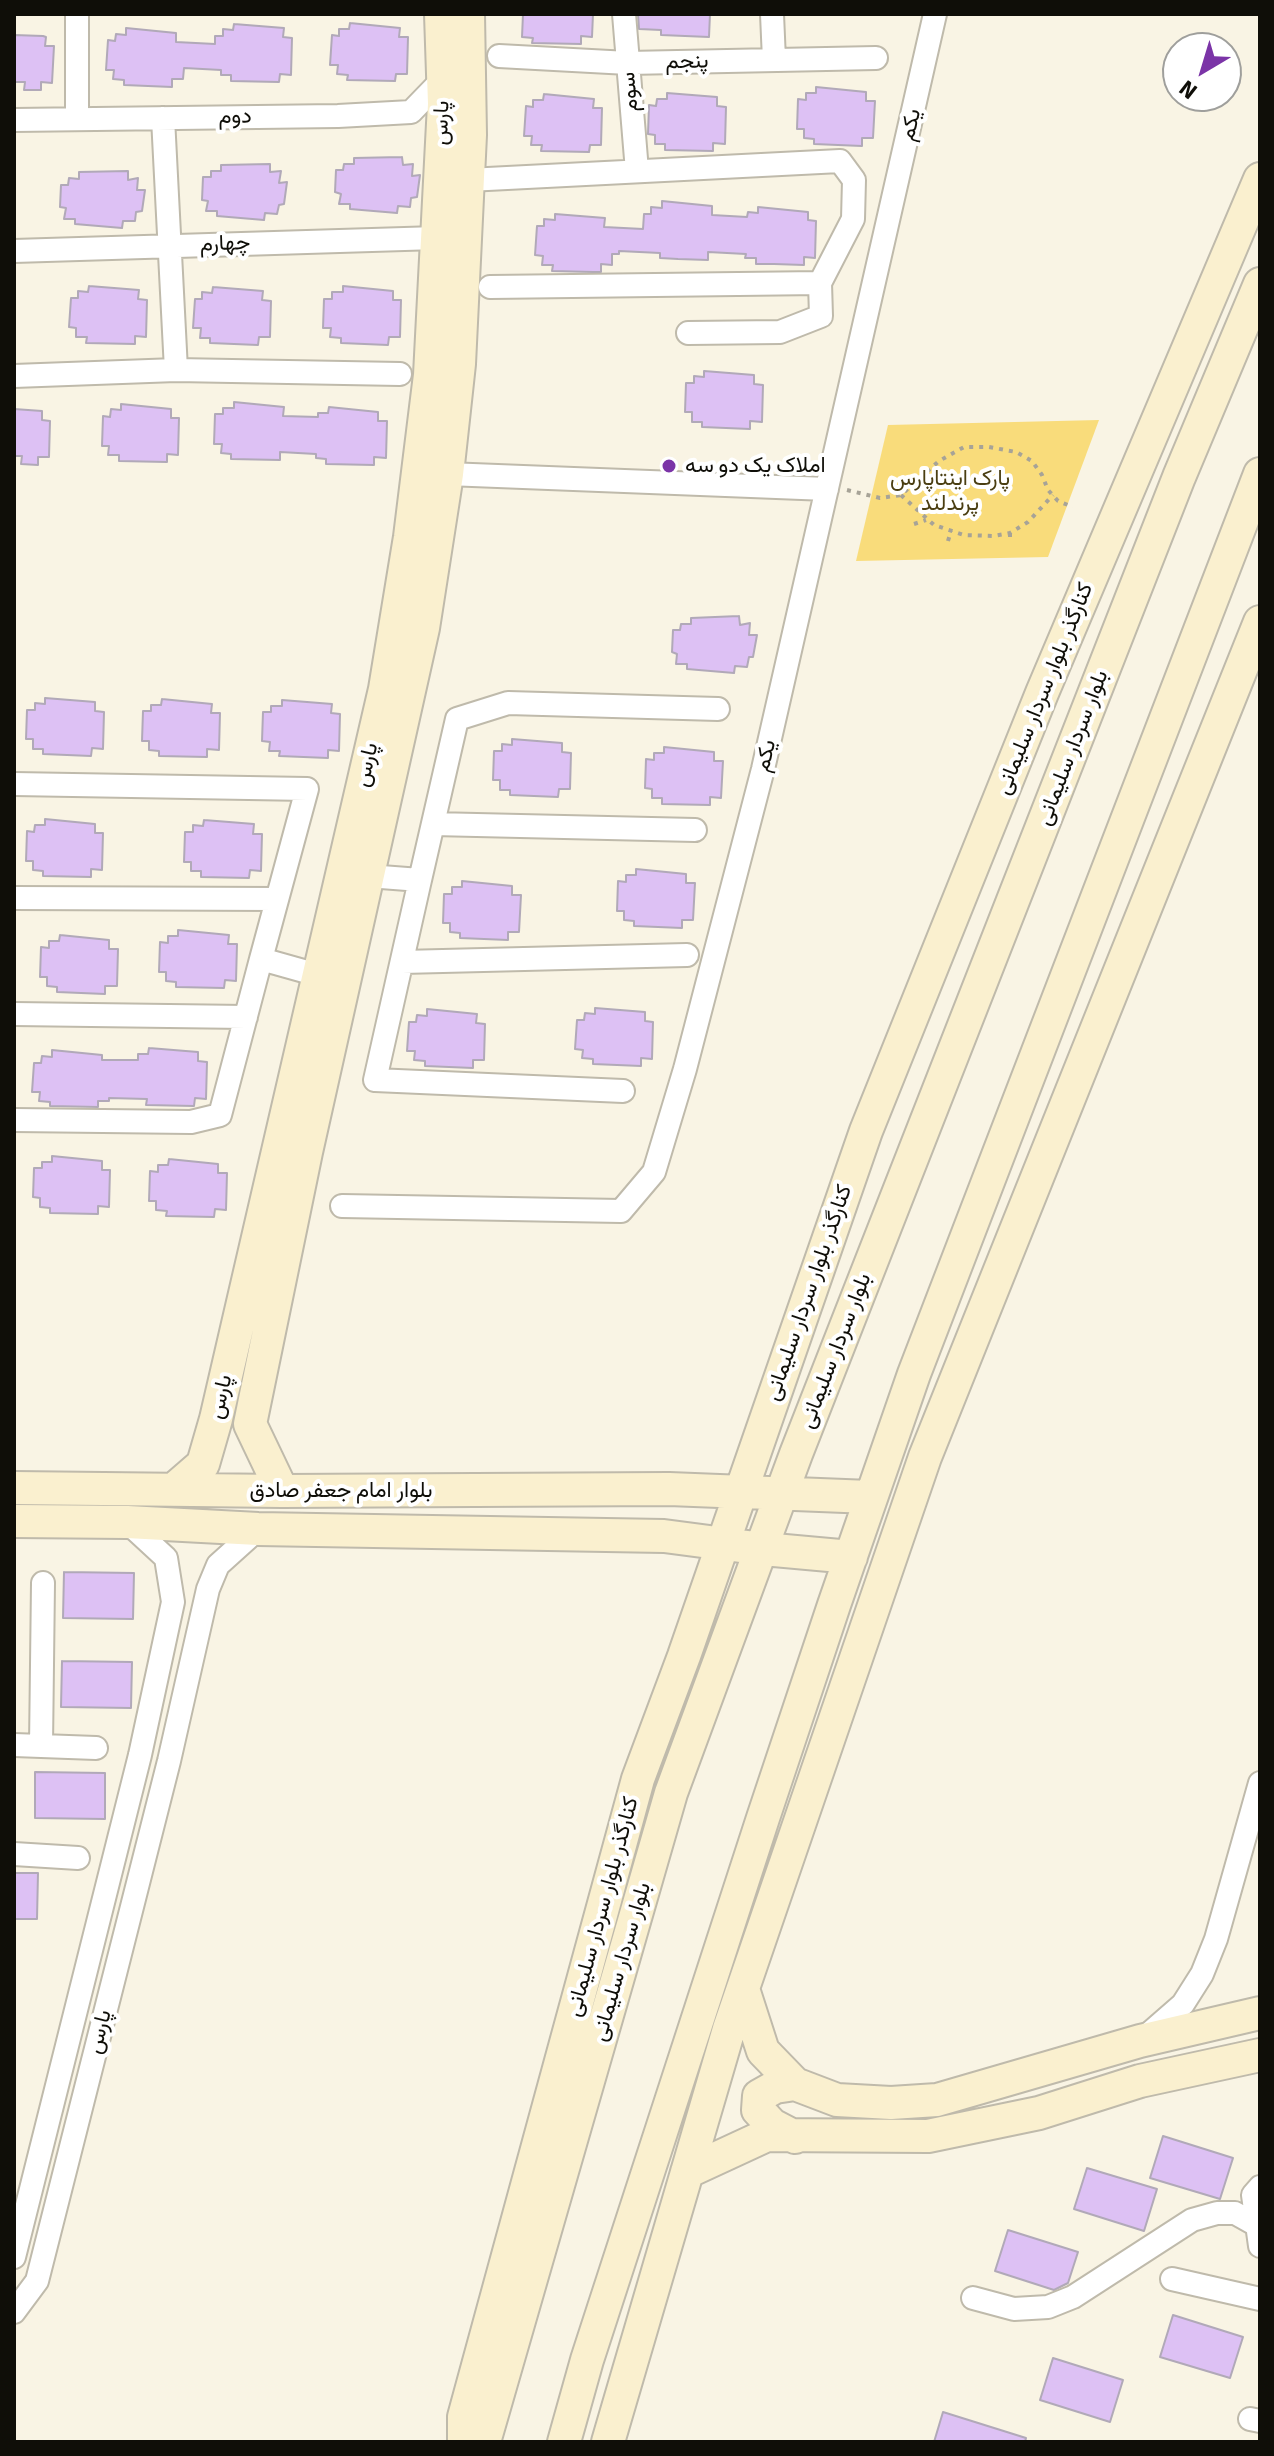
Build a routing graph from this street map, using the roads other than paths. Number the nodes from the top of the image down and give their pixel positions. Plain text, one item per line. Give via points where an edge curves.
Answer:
1 (77, 14) edge
2 (441, 14) edge
3 (468, 14) edge
4 (624, 14) edge
5 (772, 14) edge
6 (935, 14) edge
7 (499, 56) dead end
8 (876, 58) dead end
9 (774, 60) junction
10 (628, 63) junction
11 (443, 79) junction
12 (411, 112) junction
13 (163, 118) junction
14 (77, 119) junction
15 (14, 120) edge
16 (442, 135) junction
17 (637, 171) junction
18 (1260, 179) edge
19 (468, 180) junction
20 (437, 238) junction
21 (169, 246) junction
22 (14, 251) edge
23 (820, 283) junction
24 (1260, 284) edge
25 (490, 287) dead end
26 (688, 333) dead end
27 (176, 370) junction
28 (400, 374) dead end
29 (14, 376) edge
30 (432, 473) junction
31 (1260, 474) edge
32 (1179, 477) junction
33 (827, 489) junction
34 (1104, 547) junction
35 (1260, 622) edge
36 (718, 709) dead end
37 (14, 784) edge
38 (433, 824) junction
39 (695, 830) dead end
40 (368, 876) junction
41 (420, 880) junction
42 (14, 898) edge
43 (277, 899) junction
44 (687, 955) dead end
45 (261, 959) junction
46 (402, 962) junction
47 (318, 975) junction
48 (14, 1014) edge
49 (246, 1017) junction
50 (623, 1091) dead end
51 (14, 1120) edge
52 (342, 1206) dead end
53 (216, 1419) junction
54 (250, 1424) junction
55 (14, 1488) edge
56 (669, 1489) junction
57 (173, 1490) junction
58 (282, 1491) junction
59 (740, 1491) junction
60 (781, 1495) junction
61 (870, 1497) junction
62 (14, 1521) edge
63 (127, 1522) junction
64 (258, 1529) junction
65 (664, 1536) junction
66 (721, 1543) junction
67 (763, 1549) junction
68 (851, 1557) junction
69 (43, 1583) dead end
70 (14, 1745) edge
71 (41, 1746) junction
72 (96, 1748) dead end
73 (1260, 1783) edge
74 (763, 1818) junction
75 (14, 1854) edge
76 (78, 1858) dead end
77 (786, 1862) junction
78 (743, 1989) junction
79 (1260, 2013) edge
80 (1140, 2041) junction
81 (1260, 2055) edge
82 (795, 2084) junction
83 (795, 2137) junction
84 (687, 2172) junction
85 (1260, 2187) edge
86 (1259, 2233) edge
87 (14, 2257) edge
88 (1172, 2279) dead end
89 (973, 2298) dead end
90 (1260, 2299) edge
91 (14, 2312) edge
92 (464, 2442) edge
93 (484, 2442) edge
94 (564, 2442) edge
95 (608, 2442) edge

1 - 14 street
2 - 11 street, پارس
3 - 19 street, پارس
4 - 10 street, سوم
5 - 9 street
6 - 33 street, یکم
7 - 10 street, پنجم
8 - 9 street, پنجم
9 - 10 street, پنجم
10 - 17 street, سوم
11 - 12 street
11 - 16 street, پارس
12 - 13 street, دوم
12 - 16 street
13 - 14 street, دوم
13 - 21 street
14 - 15 street, دوم
16 - 20 street, پارس
17 - 19 street
17 - 23 street via 840,161 854,180 853,219
18 - 34 street, کنارگذر بلوار سردار سلیمانی
19 - 30 street, پارس via 459,364
20 - 21 street, چهارم
20 - 30 street, پارس via 430,375
21 - 22 street, چهارم
21 - 27 street
23 - 25 street
23 - 26 street via 821,316 780,332
24 - 32 street, بلوار سردار سلیمانی
27 - 28 street
27 - 29 street
30 - 33 street
30 - 40 street, پارس via 423,628
30 - 47 street, پارس via 410,537 385,689
31 - 61 street
32 - 34 street
32 - 60 street, بلوار سردار سلیمانی
33 - 52 street, یکم via 763,769 654,1172 621,1211
34 - 59 street, کنارگذر بلوار سردار سلیمانی via 866,1131
35 - 77 street via 925,1457
36 - 38 street via 508,703 457,719
37 - 43 street via 307,789
38 - 39 street
38 - 41 street
40 - 41 street
40 - 54 street, پارس
41 - 46 street
42 - 43 street
43 - 45 street
44 - 46 street
45 - 47 street
45 - 49 street
46 - 50 street via 375,1080
47 - 53 street, پارس
48 - 49 street
49 - 51 street via 220,1115 191,1122
53 - 54 street via 226,1431
53 - 57 street, پارس via 203,1464
54 - 58 street, پارس
55 - 57 street, بلوار امام جعفر صادق
56 - 58 street, بلوار امام جعفر صادق
56 - 59 street, بلوار امام جعفر صادق
56 - 65 street via 676,1505 674,1523
57 - 58 street, بلوار امام جعفر صادق
59 - 60 street, بلوار امام جعفر صادق
59 - 66 street, کنارگذر بلوار سردار سلیمانی
60 - 61 street, بلوار امام جعفر صادق
60 - 67 street, بلوار سردار سلیمانی
61 - 68 street
62 - 63 street, بلوار امام جعفر صادق
63 - 64 street, بلوار امام جعفر صادق
63 - 87 street, پارس via 166,1558 173,1602 140,1755
64 - 65 street, بلوار امام جعفر صادق
64 - 91 street, پارس via 218,1565 208,1589 37,2281
65 - 66 street, بلوار امام جعفر صادق
66 - 67 street, بلوار امام جعفر صادق
66 - 92 street, کنارگذر بلوار سردار سلیمانی via 638,1779 464,2417
67 - 68 street, بلوار امام جعفر صادق
67 - 93 street, بلوار سردار سلیمانی via 671,1793
68 - 74 street
69 - 71 street
70 - 71 street
71 - 72 street
73 - 80 street via 1202,1974 1183,2004
74 - 77 street
74 - 94 street
75 - 76 street
77 - 78 street
78 - 82 street via 763,2051
78 - 84 street
79 - 80 street
80 - 82 street via 937,2100 837,2100
81 - 83 street via 928,2136
82 - 83 street via 759,2096 758,2110
83 - 84 street via 767,2135
84 - 95 street
85 - 86 street via 1253,2195
86 - 89 street via 1235,2213 1217,2213 1192,2220 1073,2297 1048,2307 1014,2309
88 - 90 street

